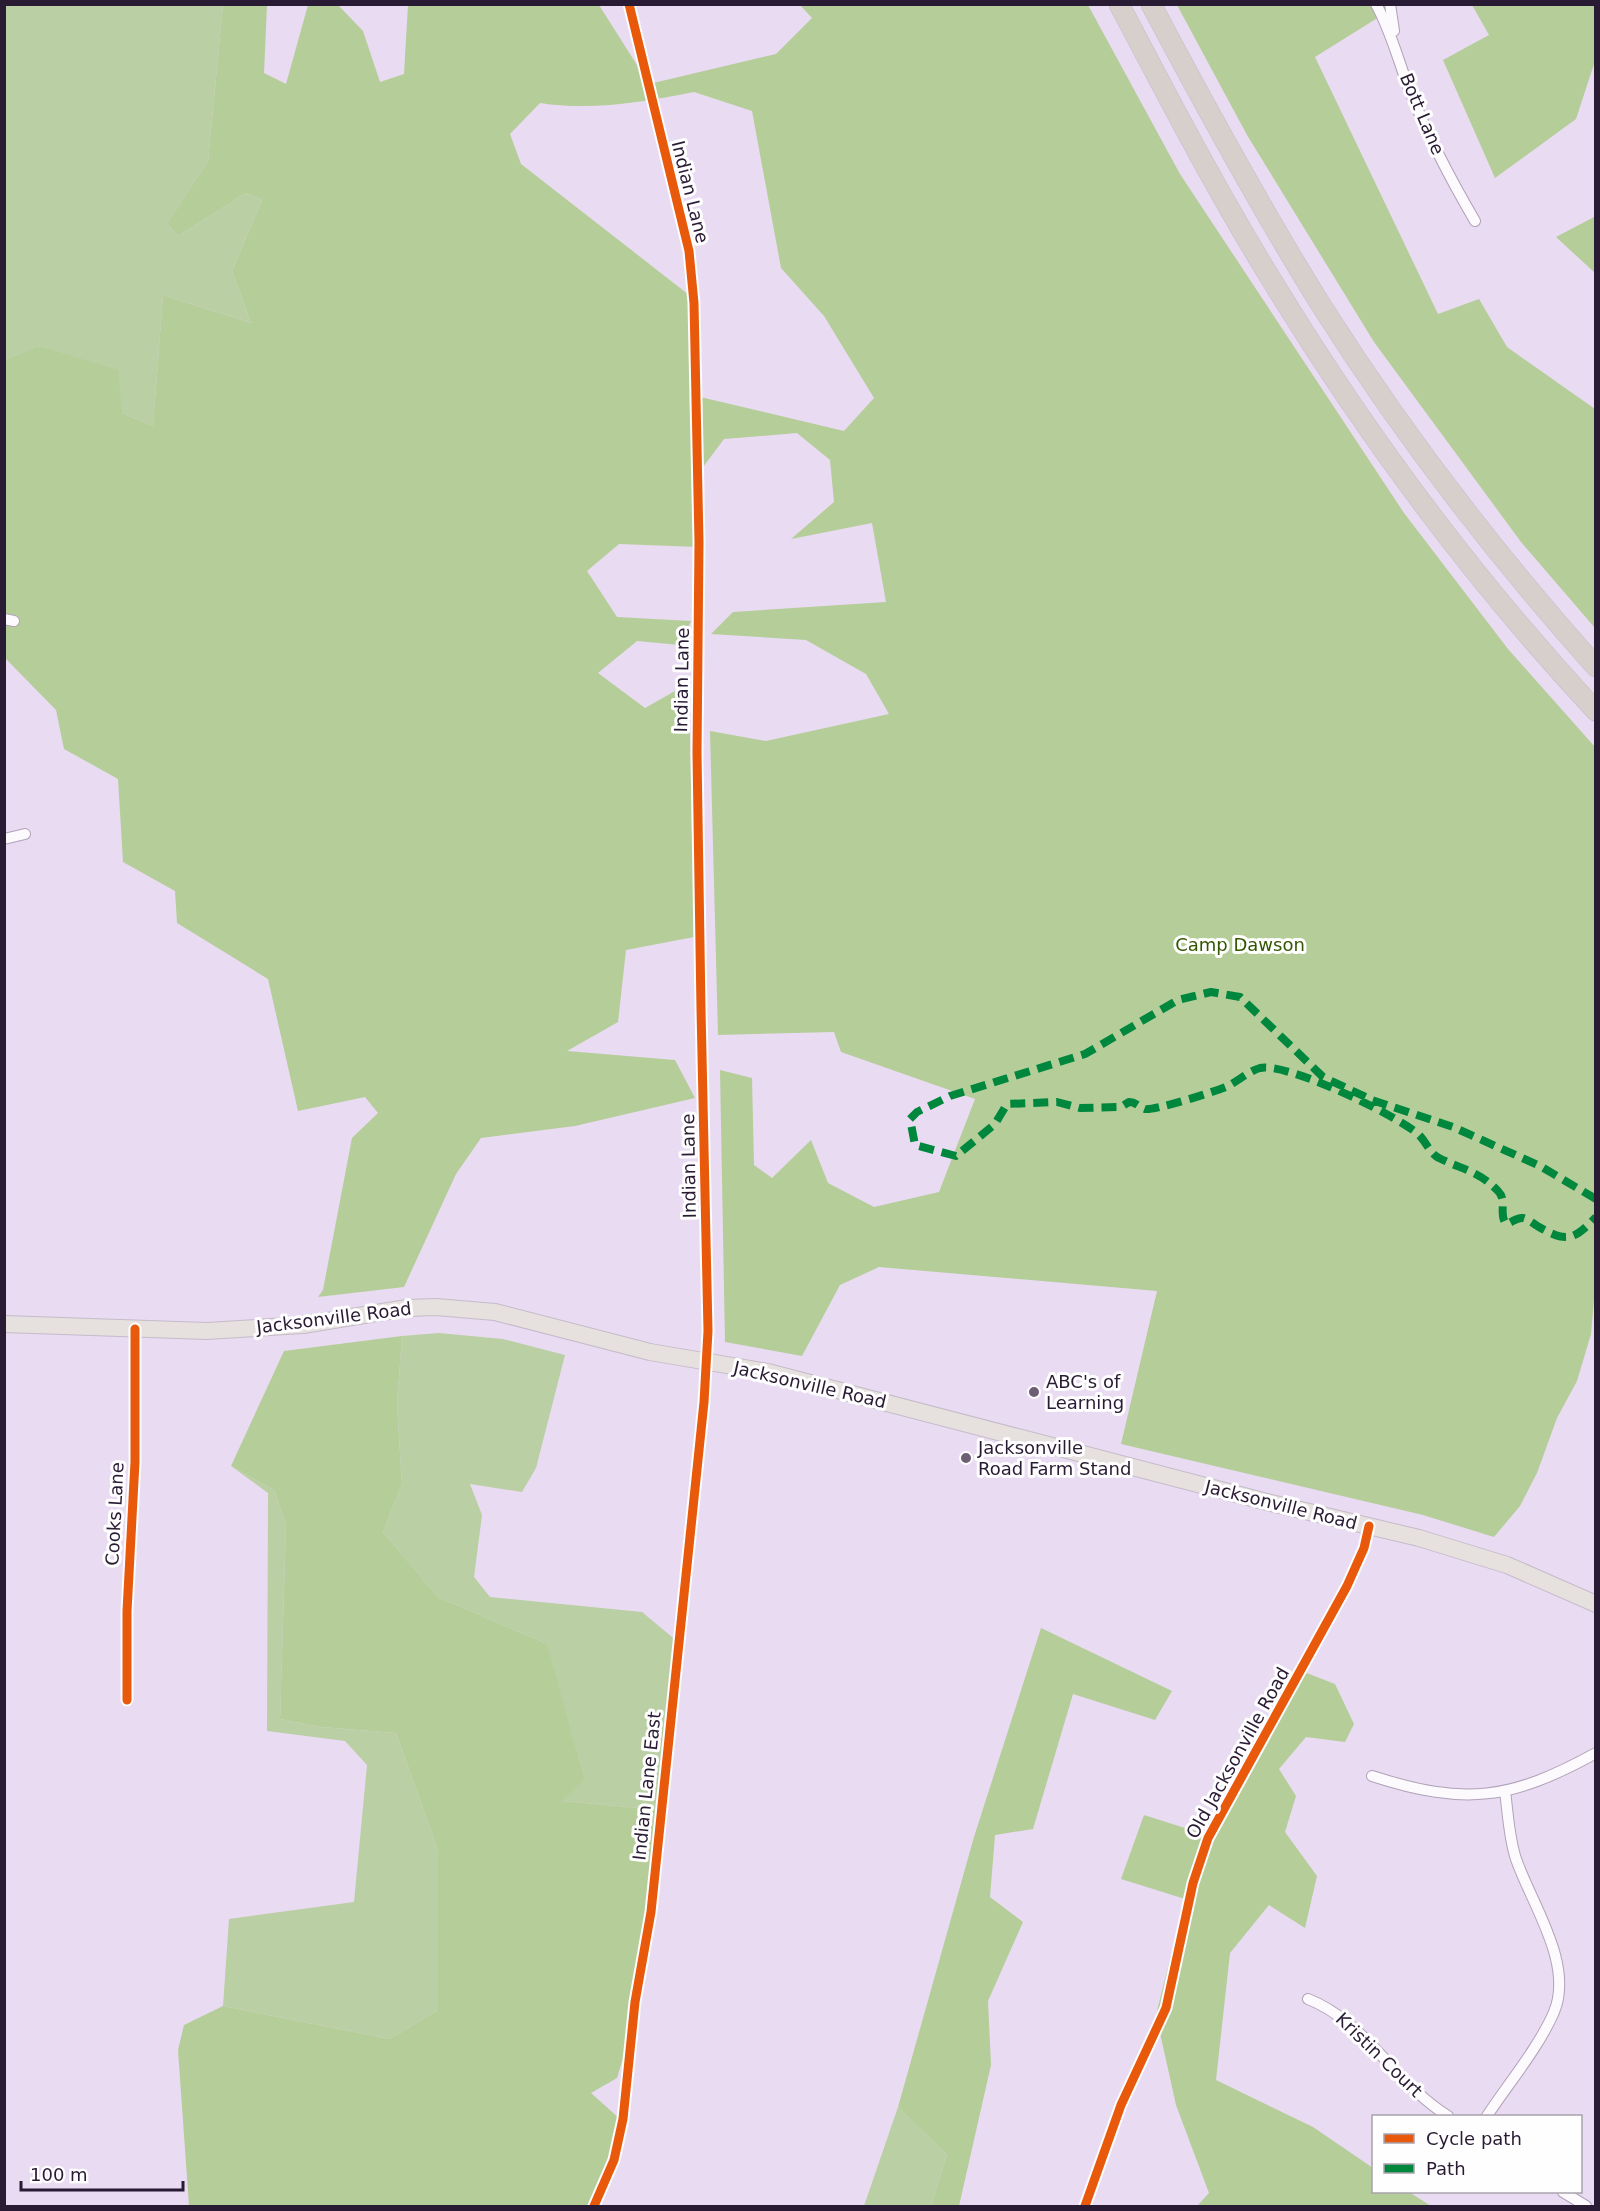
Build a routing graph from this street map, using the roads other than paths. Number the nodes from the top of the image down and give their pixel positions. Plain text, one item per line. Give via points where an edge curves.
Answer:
1 (629, 4) edge
2 (1119, 4) edge
3 (1151, 4) edge
4 (1377, 4) edge
5 (1390, 4) edge
6 (1396, 49) junction
7 (1475, 221) dead end
8 (1596, 667) edge
9 (1596, 711) edge
10 (25, 834) dead end
11 (4, 839) edge
12 (4, 1324) edge
13 (135, 1329) junction
14 (707, 1362) junction
15 (1369, 1527) junction
16 (1596, 1604) edge
17 (127, 1700) dead end
18 (1596, 1753) edge
19 (1372, 1776) dead end
20 (1505, 1791) junction
21 (1308, 1999) dead end
22 (1447, 2115) edge
23 (1488, 2115) edge
24 (1565, 2193) edge
25 (594, 2206) edge
26 (1085, 2206) edge
27 (1586, 2206) edge

1 - 14 street, Indian Lane via 689,251 694,303
2 - 9 highway via 1232,213 1331,374 1466,559
3 - 8 highway via 1268,217 1356,357 1489,540
4 - 6 street, Bott Lane
5 - 6 street
6 - 7 street, Bott Lane via 1410,93
10 - 11 street
12 - 13 main road, Jacksonville Road
13 - 14 main road, Jacksonville Road via 258,1328 303,1325 406,1308 465,1308 517,1316 600,1340
13 - 17 street, Cooks Lane
14 - 15 main road, Jacksonville Road via 768,1372 877,1399
14 - 25 street, Indian Lane East via 651,1912 635,2002 623,2119 614,2160
15 - 16 main road, Jacksonville Road via 1467,1552 1551,1582
15 - 26 street, Old Jacksonville Road via 1362,1555 1342,1596 1208,1838 1193,1883 1166,2008 1121,2105
18 - 20 street via 1555,1776
19 - 20 street via 1414,1790 1450,1794
20 - 23 street via 1516,1858 1557,1958 1560,1976 1554,2011
21 - 22 street, Kristin Court via 1331,2008 1417,2092
24 - 27 street

